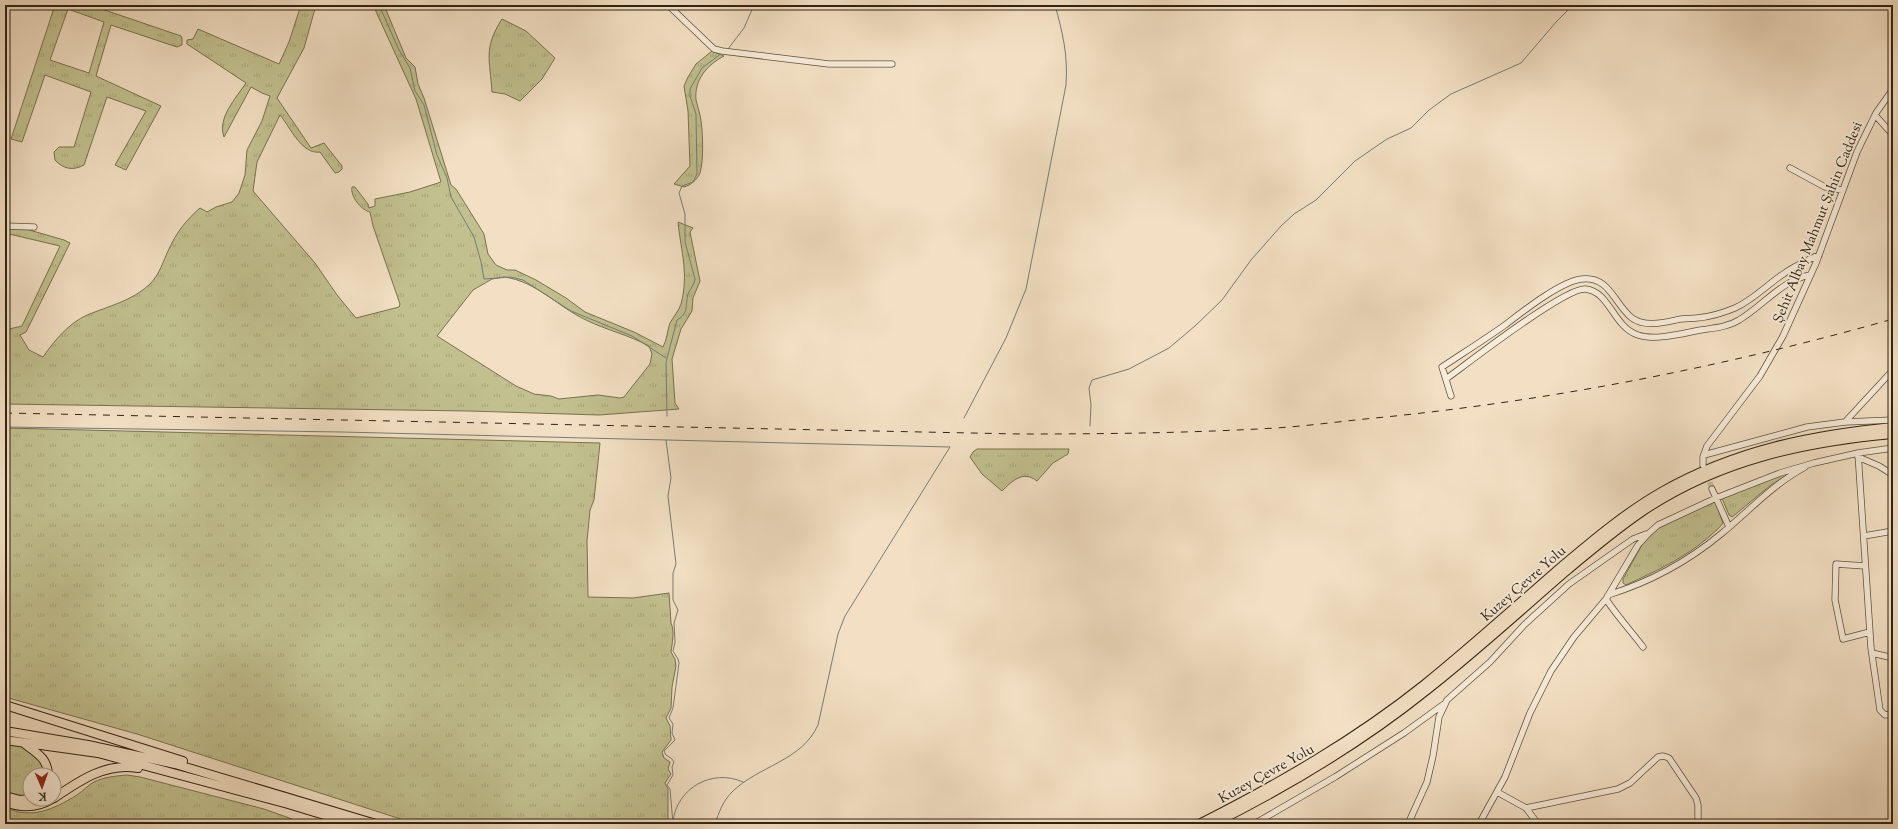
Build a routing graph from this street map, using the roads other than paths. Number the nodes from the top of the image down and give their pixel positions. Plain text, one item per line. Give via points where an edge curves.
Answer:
1 (668, 5) edge
2 (892, 64) dead end
3 (1893, 89) edge
4 (1875, 115) junction
5 (1893, 135) edge
6 (1790, 168) dead end
7 (1842, 190) junction
8 (5, 226) edge
9 (34, 227) dead end
10 (1819, 255) junction
11 (1810, 275) junction
12 (1893, 370) edge
13 (1446, 379) junction
14 (1451, 396) dead end
15 (1893, 420) edge
16 (1845, 422) junction
17 (1893, 427) edge
18 (1893, 434) edge
19 (1892, 449) edge
20 (1704, 455) junction
21 (1858, 455) junction
22 (1814, 462) junction
23 (1703, 465) dead end
24 (1893, 475) edge
25 (1712, 489) tunnel mouth
26 (1716, 498) junction
27 (1729, 527) junction
28 (1893, 531) edge
29 (1649, 533) junction
30 (1864, 536) junction
31 (1865, 566) junction
32 (1607, 597) junction
33 (1870, 632) junction
34 (1643, 647) dead end
35 (1872, 653) junction
36 (1893, 658) edge
37 (1444, 703) junction
38 (5, 705) edge
39 (1893, 714) edge
40 (5, 731) edge
41 (5, 740) edge
42 (23, 743) junction
43 (47, 767) edge
44 (182, 775) junction
45 (62, 792) edge
46 (1497, 792) junction
47 (5, 796) edge
48 (292, 797) junction
49 (22, 800) edge
50 (5, 802) edge
51 (22, 806) edge
52 (1526, 808) junction
53 (354, 824) edge
54 (376, 824) edge
55 (1199, 824) edge
56 (1213, 824) edge
57 (1254, 824) edge
58 (1408, 824) edge
59 (1479, 824) edge
60 (1538, 824) edge
61 (1698, 824) edge

1 - 2 street via 714,49 829,64
3 - 4 street, Şehit Albay Mahmut Şahin Caddesi
4 - 5 street
4 - 7 street, Şehit Albay Mahmut Şahin Caddesi
6 - 7 street via 1825,187
7 - 10 street, Şehit Albay Mahmut Şahin Caddesi
8 - 9 street
10 - 11 street, Şehit Albay Mahmut Şahin Caddesi
10 - 13 street via 1788,271 1735,308 1707,317 1661,323 1641,323 1634,320 1608,288 1596,280 1573,281 1524,308 1505,325 1442,367
11 - 13 street via 1788,283 1731,324 1649,337 1637,335 1625,328 1597,293 1578,290 1557,300
11 - 20 street, Şehit Albay Mahmut Şahin Caddesi via 1768,364 1709,443
12 - 16 street
13 - 14 street
15 - 16 street
16 - 20 street via 1807,427
17 - 55 highway, Kuzey Çevre Yolu via 1835,433 1767,448 1712,467 1663,491 1595,538 1453,661 1390,710 1287,778
18 - 56 highway, Kuzey Çevre Yolu via 1815,443 1761,457 1707,476 1666,497 1599,544 1462,662 1393,716 1290,784
19 - 21 street
20 - 23 street, Şehit Albay Mahmut Şahin Caddesi
21 - 22 street
21 - 24 street
21 - 30 street
22 - 26 street via 1780,472
22 - 27 street via 1769,491
25 - 26 street
26 - 27 street
26 - 29 street via 1658,525
27 - 32 street via 1700,551 1667,572
28 - 30 street
29 - 32 street via 1638,545
29 - 37 street via 1633,539 1569,584 1524,625 1490,662
30 - 31 street
31 - 33 street
31 - 33 street via 1836,564 1835,600 1843,639
32 - 34 street via 1619,620
32 - 46 street via 1570,642 1545,681
33 - 35 street
35 - 36 street
35 - 39 street via 1880,710 1884,715
37 - 57 street via 1404,733 1335,777
37 - 58 street via 1437,722 1430,772
38 - 48 highway
40 - 48 highway via 143,756
41 - 42 highway
42 - 43 highway via 41,755
42 - 44 highway via 98,753
44 - 45 highway via 135,767 115,768 84,778
44 - 53 highway
46 - 52 street
46 - 59 street
47 - 49 highway
48 - 54 highway
50 - 51 highway
52 - 60 street
52 - 61 street via 1618,789 1630,783 1658,757 1663,756 1669,758 1696,798

